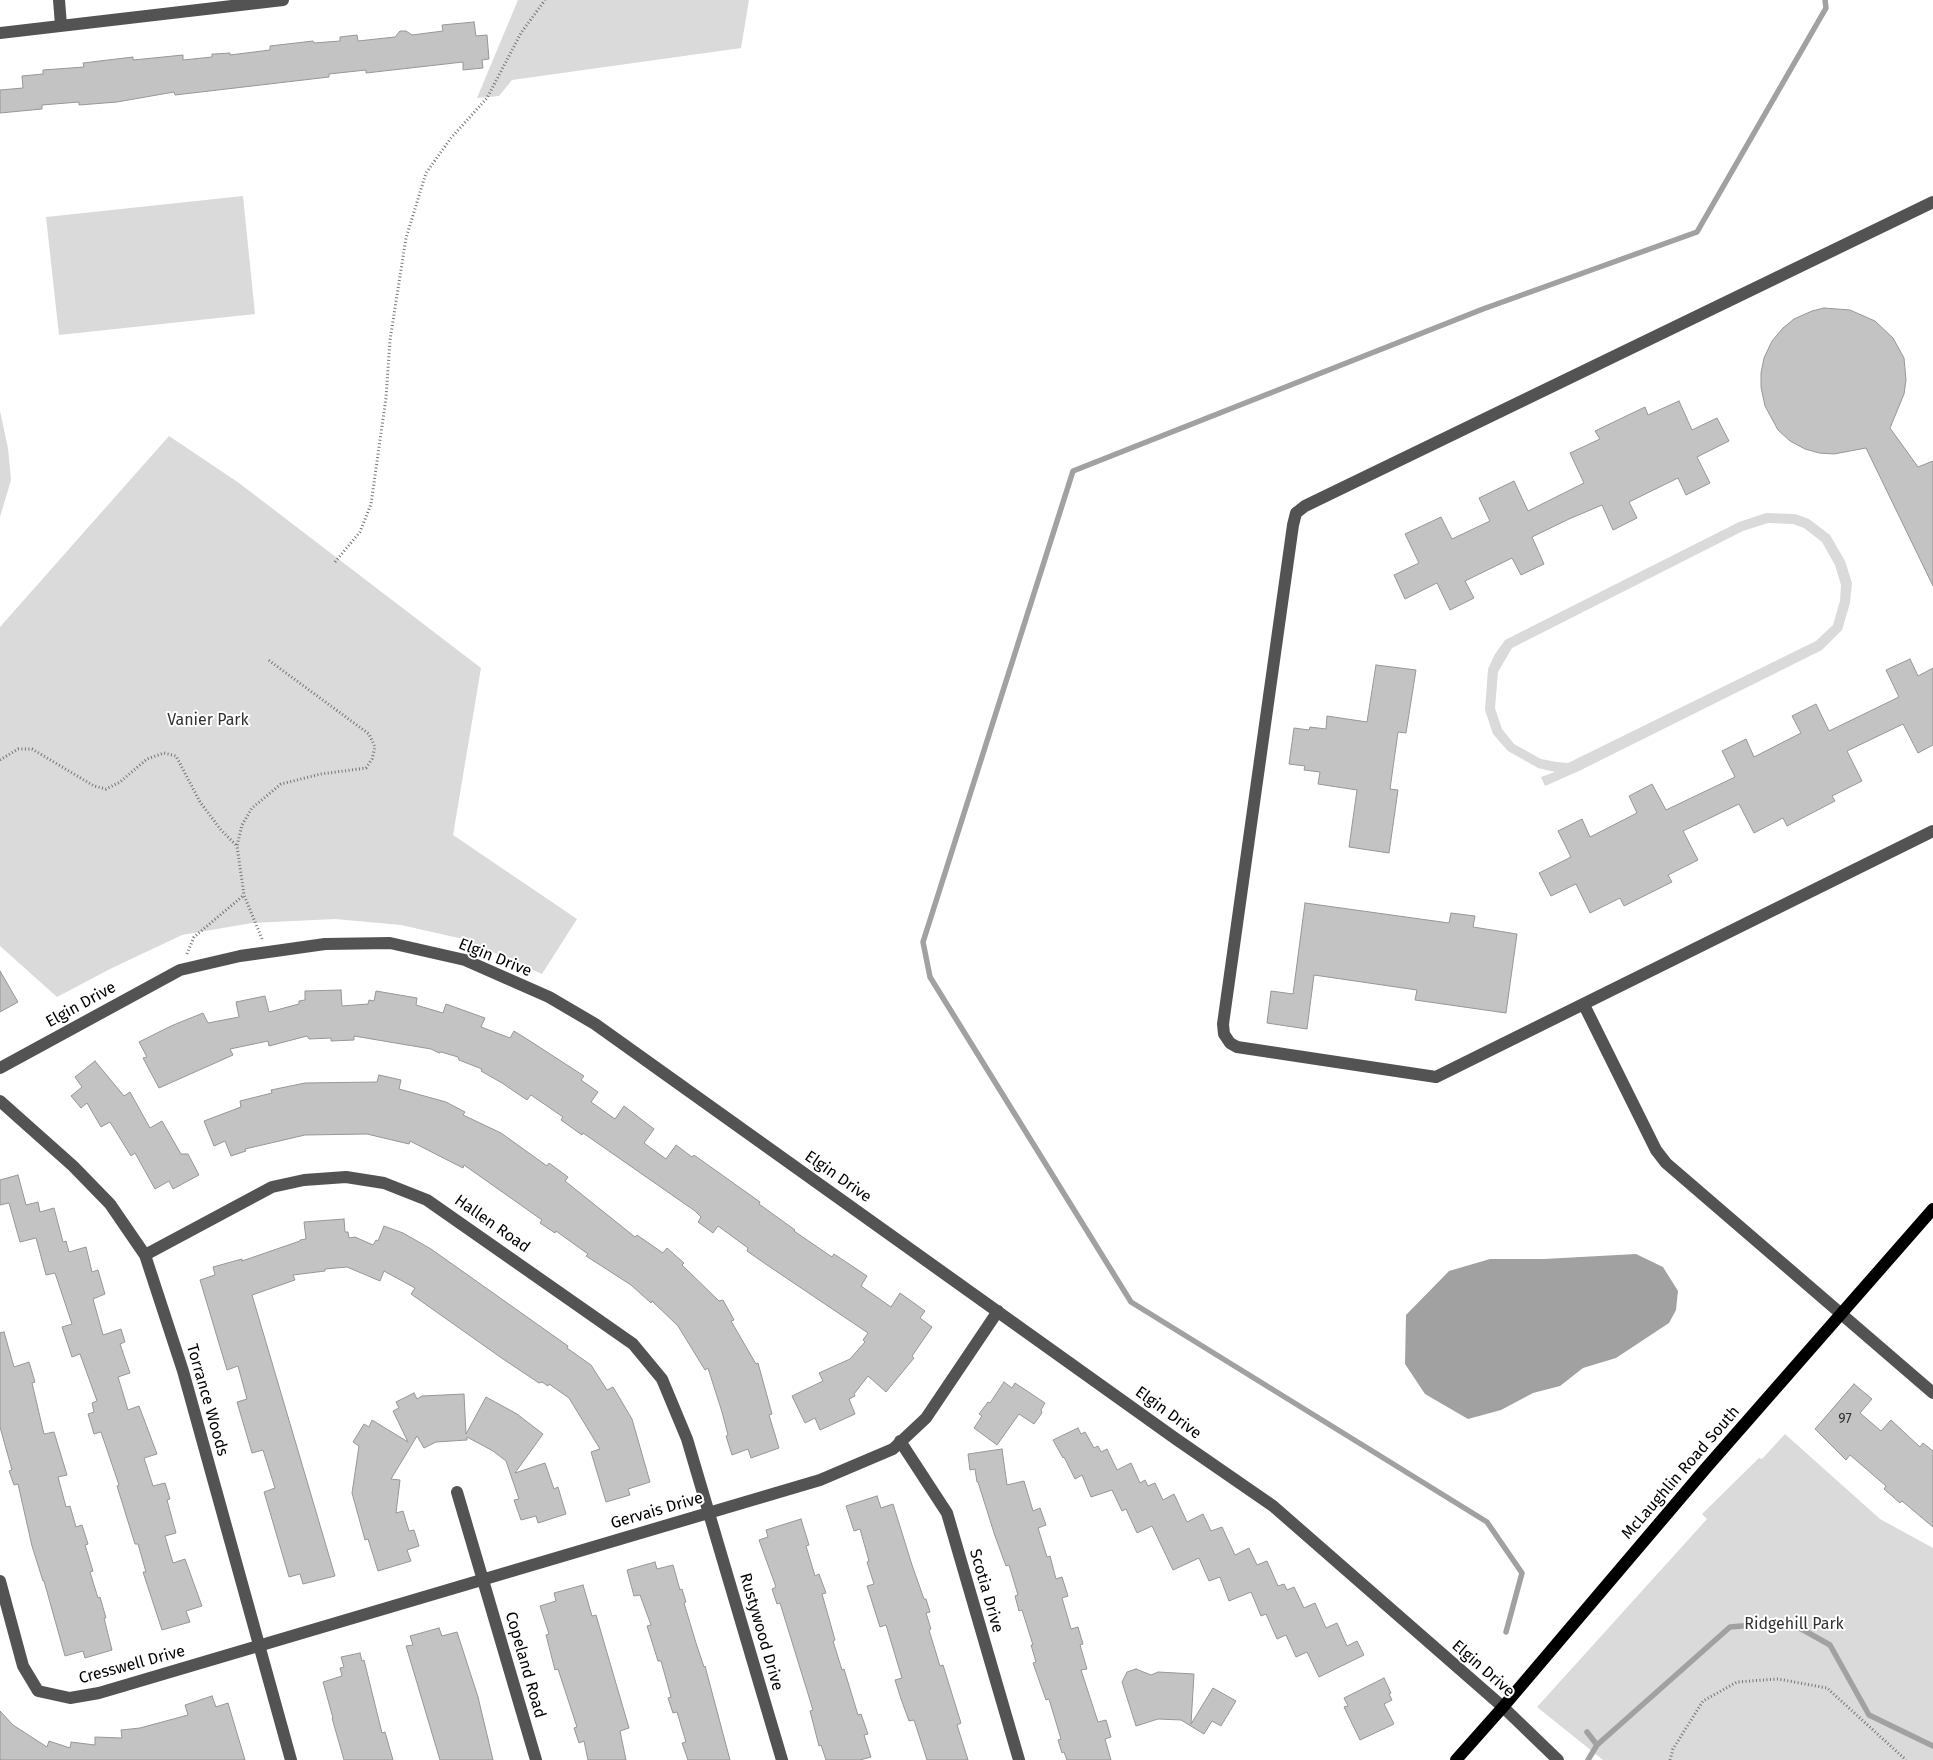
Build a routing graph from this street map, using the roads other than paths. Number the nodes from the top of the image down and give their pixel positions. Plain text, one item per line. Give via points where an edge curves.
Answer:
1 (59, 0) edge
2 (283, 0) edge
3 (61, 25) junction
4 (0, 33) edge
5 (1933, 202) edge
6 (1933, 831) edge
7 (1584, 1005) junction
8 (0, 1068) edge
9 (0, 1101) edge
10 (1933, 1209) edge
11 (145, 1255) junction
12 (998, 1311) junction
13 (1841, 1312) junction
14 (1933, 1393) edge
15 (900, 1441) junction
16 (457, 1492) dead end
17 (709, 1513) junction
18 (483, 1579) junction
19 (0, 1581) edge
20 (260, 1645) junction
21 (1503, 1707) junction
22 (291, 1760) edge
23 (536, 1760) edge
24 (782, 1760) edge
25 (1019, 1760) edge
26 (1456, 1760) edge
27 (1558, 1760) edge

1 - 3 street
2 - 3 street
3 - 4 street
5 - 7 street via 1296,513 1224,1034 1237,1047 1436,1077
6 - 7 street
7 - 13 street via 1666,1164
8 - 12 street, Elgin Drive via 180,970 240,956 326,944 390,943 465,960 549,997 595,1024
9 - 11 street, Torrance Woods via 110,1204
10 - 13 main road, McLaughlin Road South
11 - 17 street, Hallen Road via 272,1187 304,1180 346,1178 384,1184 427,1200 633,1344 662,1379 687,1440
11 - 20 street, Torrance Woods via 183,1371
12 - 15 street, Gervais Drive via 926,1418
12 - 21 street, Elgin Drive via 1273,1506
13 - 14 street
13 - 21 main road, McLaughlin Road South
15 - 17 street, Gervais Drive via 893,1449 820,1480
15 - 25 street, Scotia Drive via 947,1513
16 - 18 street, Copeland Road
17 - 18 street, Gervais Drive
17 - 24 street, Rustywood Drive
18 - 20 street, Gervais Drive
18 - 23 street, Copeland Road
19 - 20 street, Cresswell Drive via 23,1666 38,1692 70,1698 99,1693
20 - 22 street, Torrance Woods
21 - 26 main road, McLaughlin Road South
21 - 27 street, Elgin Drive

